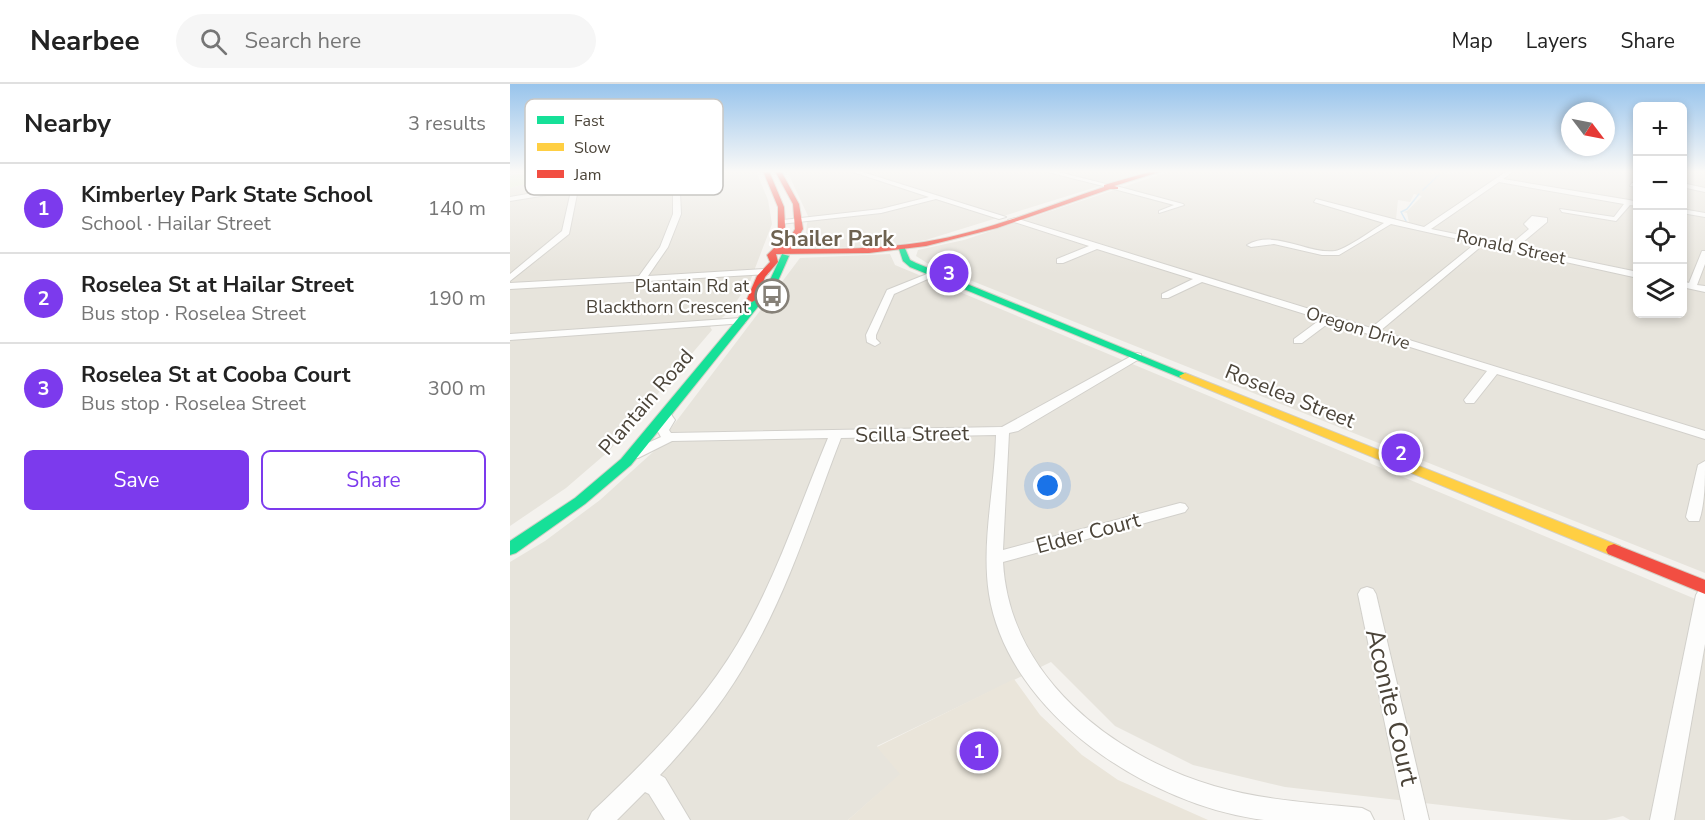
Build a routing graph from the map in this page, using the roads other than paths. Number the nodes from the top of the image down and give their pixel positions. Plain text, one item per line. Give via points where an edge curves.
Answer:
1 (571, 205) edge
2 (677, 205) edge
3 (780, 205) edge
4 (795, 205) edge
5 (901, 205) edge
6 (966, 205) edge
7 (1049, 205) edge
8 (1179, 205) edge
9 (1331, 205) edge
10 (1460, 205) edge
11 (1631, 205) edge
12 (1562, 210) dead end
13 (1161, 212) dead end
14 (1687, 212) edge
15 (1705, 215) edge
16 (1007, 218) junction
17 (798, 220) junction
18 (783, 222) junction
19 (1390, 222) junction
20 (1532, 228) dead end
21 (1426, 229) junction
22 (1483, 241) junction
23 (1251, 245) dead end
24 (1096, 246) junction
25 (901, 248) junction
26 (1511, 248) junction
27 (783, 253) junction
28 (1705, 253) edge
29 (1060, 261) dead end
30 (765, 272) junction
31 (935, 274) junction
32 (1633, 274) edge
33 (510, 278) edge
34 (642, 278) junction
35 (1200, 279) junction
36 (1687, 285) edge
37 (510, 286) edge
38 (1705, 289) edge
39 (1165, 296) dead end
40 (1329, 318) junction
41 (737, 321) junction
42 (1373, 332) junction
43 (510, 337) edge
44 (1298, 341) dead end
45 (875, 343) dead end
46 (1137, 356) junction
47 (1494, 370) junction
48 (1470, 400) dead end
49 (666, 416) junction
50 (1002, 431) junction
51 (836, 435) junction
52 (1705, 435) edge
53 (668, 438) junction
54 (633, 455) junction
55 (1705, 465) edge
56 (1180, 508) dead end
57 (1694, 517) dead end
58 (510, 540) edge
59 (510, 549) edge
60 (996, 558) junction
61 (1705, 587) edge
62 (1366, 594) dead end
63 (1705, 595) edge
64 (644, 779) junction
65 (600, 820) edge
66 (678, 820) edge
67 (1362, 820) edge
68 (1418, 820) edge
69 (1662, 820) edge

1 - 33 street via 566,232
2 - 34 street via 664,247
3 - 18 street, Plantain Road
4 - 17 street
5 - 17 street
6 - 16 street, Oregon Drive
7 - 16 street
8 - 13 street
9 - 19 street, Ronald Street
10 - 21 street
11 - 12 street via 1616,219
14 - 15 street
16 - 24 street, Oregon Drive
16 - 25 street via 946,240
17 - 18 street
17 - 27 street, Plantain Road via 798,234
18 - 27 street, Plantain Road via 779,236
19 - 21 street, Ronald Street
19 - 23 street via 1339,253 1274,242
20 - 26 street
21 - 22 street, Ronald Street
22 - 26 street, Ronald Street
22 - 42 street
24 - 29 street
24 - 35 street, Oregon Drive
25 - 27 street
25 - 31 street, Roselea Street via 907,261
26 - 32 street, Ronald Street
27 - 30 street, Plantain Road
27 - 41 street, Plantain Road via 774,281
28 - 36 street
30 - 34 street
30 - 41 street, Plantain Road
31 - 45 street via 890,292 871,335
31 - 46 street, Roselea Street
34 - 37 street
35 - 39 street
35 - 40 street, Oregon Drive
36 - 38 street
40 - 42 street, Oregon Drive
40 - 44 street
41 - 43 street
41 - 49 street, Plantain Road
41 - 58 street, Plantain Road via 618,459 573,497
42 - 47 street, Oregon Drive
46 - 50 street, Scilla Street
46 - 61 street, Roselea Street
47 - 48 street
47 - 52 street, Oregon Drive
49 - 53 street via 669,420 663,430
49 - 54 street, Plantain Road
50 - 51 street, Scilla Street
50 - 60 street
51 - 53 street, Scilla Street
51 - 64 street via 767,605 744,649 715,694
53 - 54 street, Scilla Street
54 - 59 street, Plantain Road via 580,501
55 - 57 street
56 - 60 street, Elder Court
60 - 67 street via 996,583 1010,634 1063,713 1095,740 1166,780 1215,798
62 - 68 street, Aconite Court
63 - 69 street
64 - 65 street
64 - 66 street via 657,786

